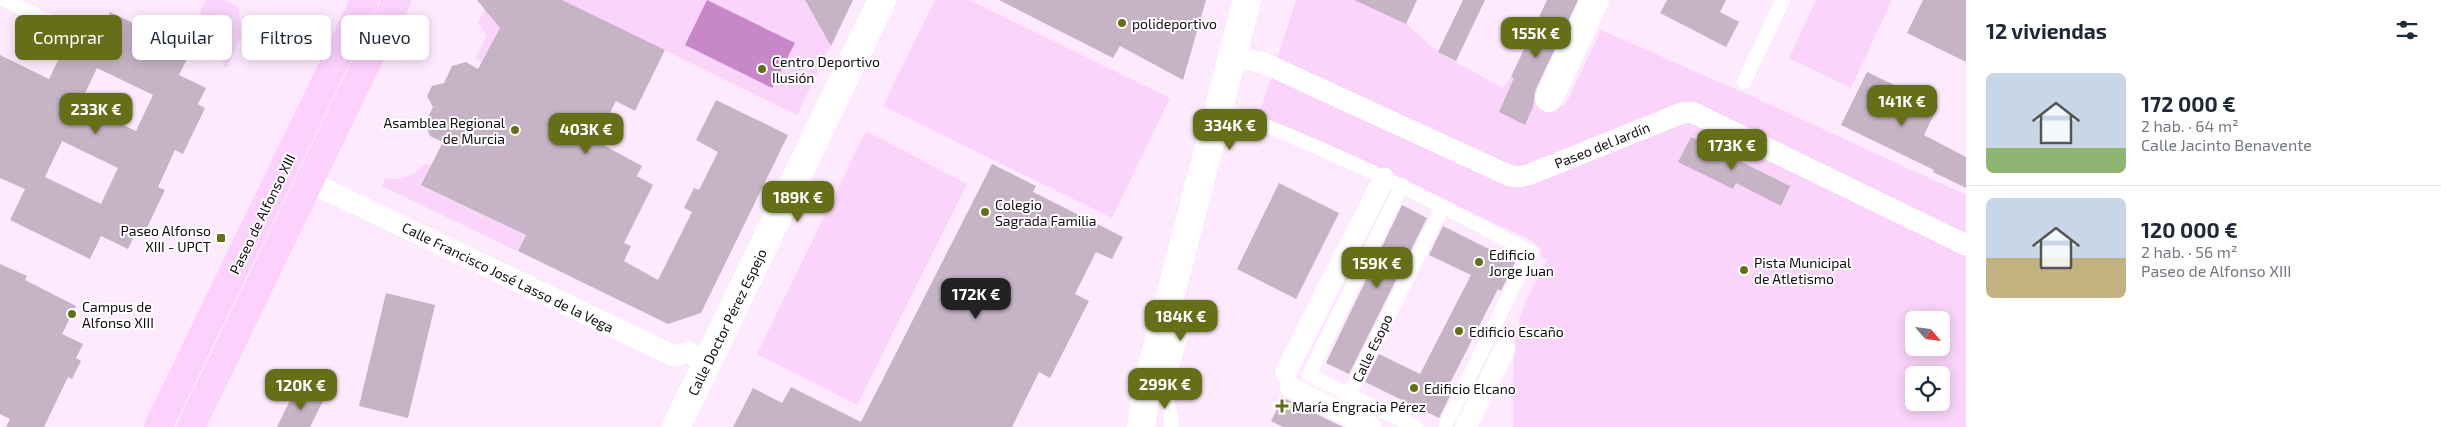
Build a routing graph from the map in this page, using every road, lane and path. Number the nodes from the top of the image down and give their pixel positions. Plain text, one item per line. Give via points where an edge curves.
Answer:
1 (5, 0) edge
2 (365, 0) edge
3 (398, 0) edge
4 (882, 0) edge
5 (1247, 0) edge
6 (1595, 0) edge
7 (1782, 0) edge
8 (36, 15) edge
9 (1232, 56) junction
10 (1744, 82) dead end
11 (1549, 98) dead end
12 (1219, 108) junction
13 (1393, 181) junction
14 (310, 182) junction
15 (1443, 206) junction
16 (1966, 245) edge
17 (1172, 291) junction
18 (1504, 349) dead end
19 (707, 362) junction
20 (1349, 395) junction
21 (1135, 426) edge
22 (158, 427) edge
23 (191, 427) edge
24 (676, 427) edge
25 (1170, 427) edge
26 (1371, 427) edge
27 (1416, 427) edge
28 (1445, 427) edge
29 (1466, 427) edge

1 - 8 lane
2 - 22 main road, Paseo de Alfonso XIII
3 - 14 main road, Paseo de Alfonso XIII
4 - 19 street, Calle Doctor Pérez Espejo
5 - 9 street
6 - 11 street
7 - 10 lane
9 - 12 street
9 - 16 street, Paseo del Jardín via 1264,63 1517,177 1682,113 1692,112
12 - 13 lane
12 - 17 street
13 - 15 lane
13 - 20 lane, Calle Esopo via 1309,375
13 - 26 street via 1288,379
14 - 19 street, Calle Francisco José Lasso de la Vega via 674,356 688,352
14 - 23 main road, Paseo de Alfonso XIII
15 - 20 lane, Calle Esopo
15 - 28 lane via 1530,252
17 - 21 street
17 - 25 lane via 1184,324 1166,392 1172,416
18 - 29 street
19 - 24 street, Calle Doctor Pérez Espejo
20 - 27 lane
21 - 25 lane via 1156,419

